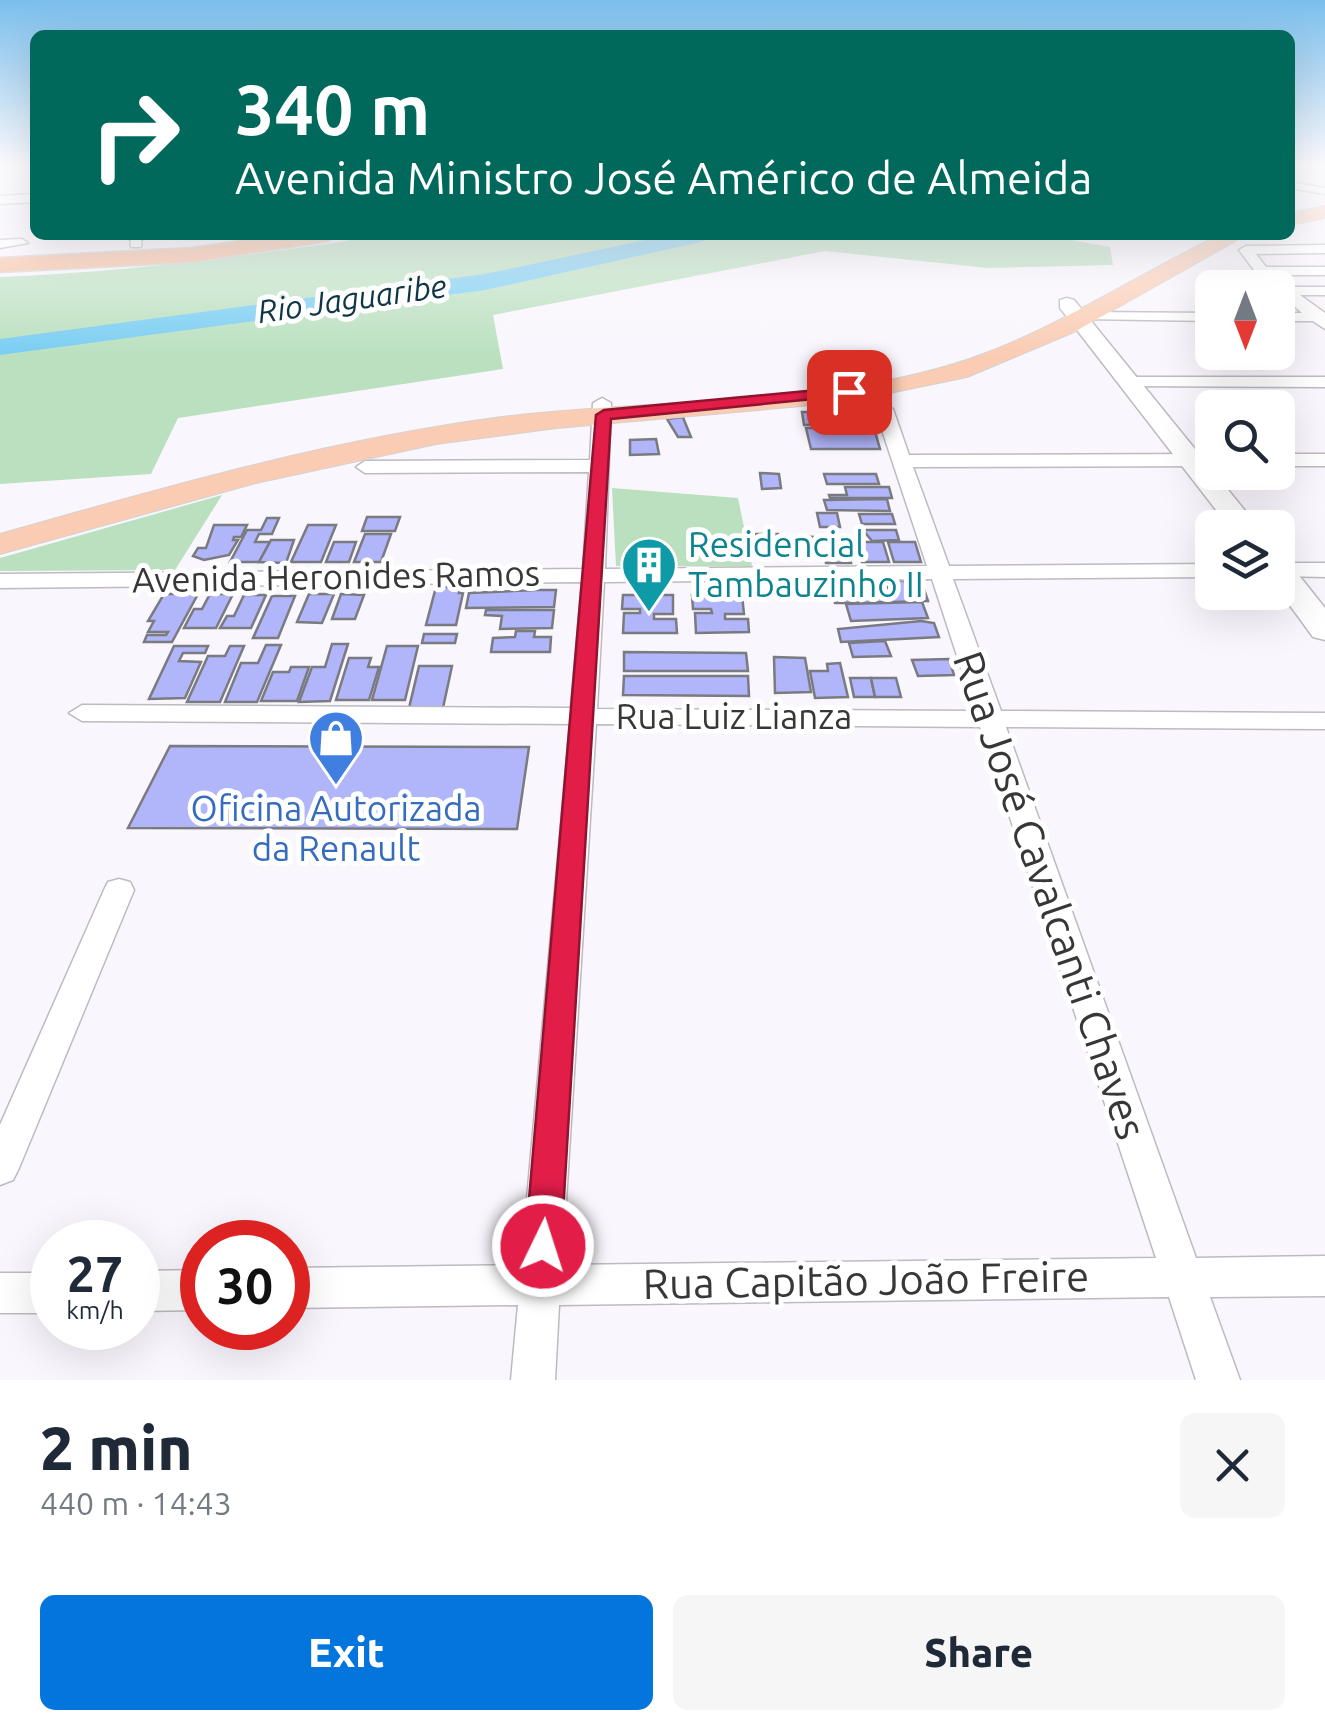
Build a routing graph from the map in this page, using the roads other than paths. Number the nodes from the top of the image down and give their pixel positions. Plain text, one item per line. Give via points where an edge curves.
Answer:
1 (268, 240) edge
2 (294, 240) edge
3 (1190, 240) edge
4 (1226, 240) edge
5 (22, 243) dead end
6 (0, 244) edge
7 (1325, 249) edge
8 (0, 263) edge
9 (1261, 270) edge
10 (1295, 271) edge
11 (1325, 271) edge
12 (1325, 290) edge
13 (1295, 291) edge
14 (1295, 299) edge
15 (1078, 313) junction
16 (1195, 316) edge
17 (1295, 318) edge
18 (1322, 319) edge
19 (996, 340) junction
20 (1026, 346) junction
21 (1131, 382) junction
22 (1325, 382) edge
23 (603, 409) junction
24 (884, 409) dead end
25 (1195, 452) edge
26 (1195, 460) edge
27 (1295, 460) edge
28 (1325, 460) edge
29 (902, 461) junction
30 (365, 466) dead end
31 (599, 466) junction
32 (0, 528) edge
33 (0, 544) edge
34 (941, 570) junction
35 (1195, 570) edge
36 (1295, 570) edge
37 (1325, 570) edge
38 (594, 574) junction
39 (0, 581) edge
40 (1295, 592) edge
41 (1325, 630) edge
42 (82, 713) dead end
43 (584, 716) junction
44 (989, 718) junction
45 (1325, 721) edge
46 (119, 890) dead end
47 (12, 1117) edge
48 (0, 1168) edge
49 (1181, 1276) junction
50 (1325, 1276) edge
51 (540, 1284) junction
52 (310, 1288) edge
53 (30, 1293) edge
54 (0, 1294) edge
55 (533, 1380) edge
56 (1218, 1380) edge

1 - 8 highway
2 - 8 highway via 192,255
3 - 15 main road
4 - 15 main road
5 - 6 street
7 - 9 street via 1248,249
10 - 11 street
12 - 13 street
14 - 18 street
15 - 16 street
15 - 19 main road
15 - 20 main road
15 - 21 main road
17 - 18 street
19 - 20 main road
19 - 23 main road via 828,380
20 - 23 main road via 957,371 849,392
21 - 22 street
21 - 25 main road
23 - 31 street
23 - 32 main road via 430,422 311,444
23 - 33 main road via 261,470
24 - 29 street, Rua José Cavalcanti Chaves
26 - 29 street
27 - 28 street
29 - 34 street, Rua José Cavalcanti Chaves
30 - 31 street
31 - 38 street
34 - 35 street, Avenida Heronides Ramos
34 - 38 street, Avenida Heronides Ramos
34 - 44 street, Rua José Cavalcanti Chaves
36 - 37 street
38 - 39 street, Avenida Heronides Ramos
38 - 43 street
40 - 41 main road
42 - 43 street, Rua Luiz Lianza
43 - 44 street, Rua Luiz Lianza
43 - 51 street
44 - 45 street, Rua Luiz Lianza
44 - 49 street, Rua José Cavalcanti Chaves
46 - 47 street
47 - 48 street
49 - 50 street, Rua Capitão João Freire
49 - 51 street, Rua Capitão João Freire
49 - 56 street, Rua José Cavalcanti Chaves
51 - 52 street, Rua Capitão João Freire
51 - 55 street
53 - 54 street

